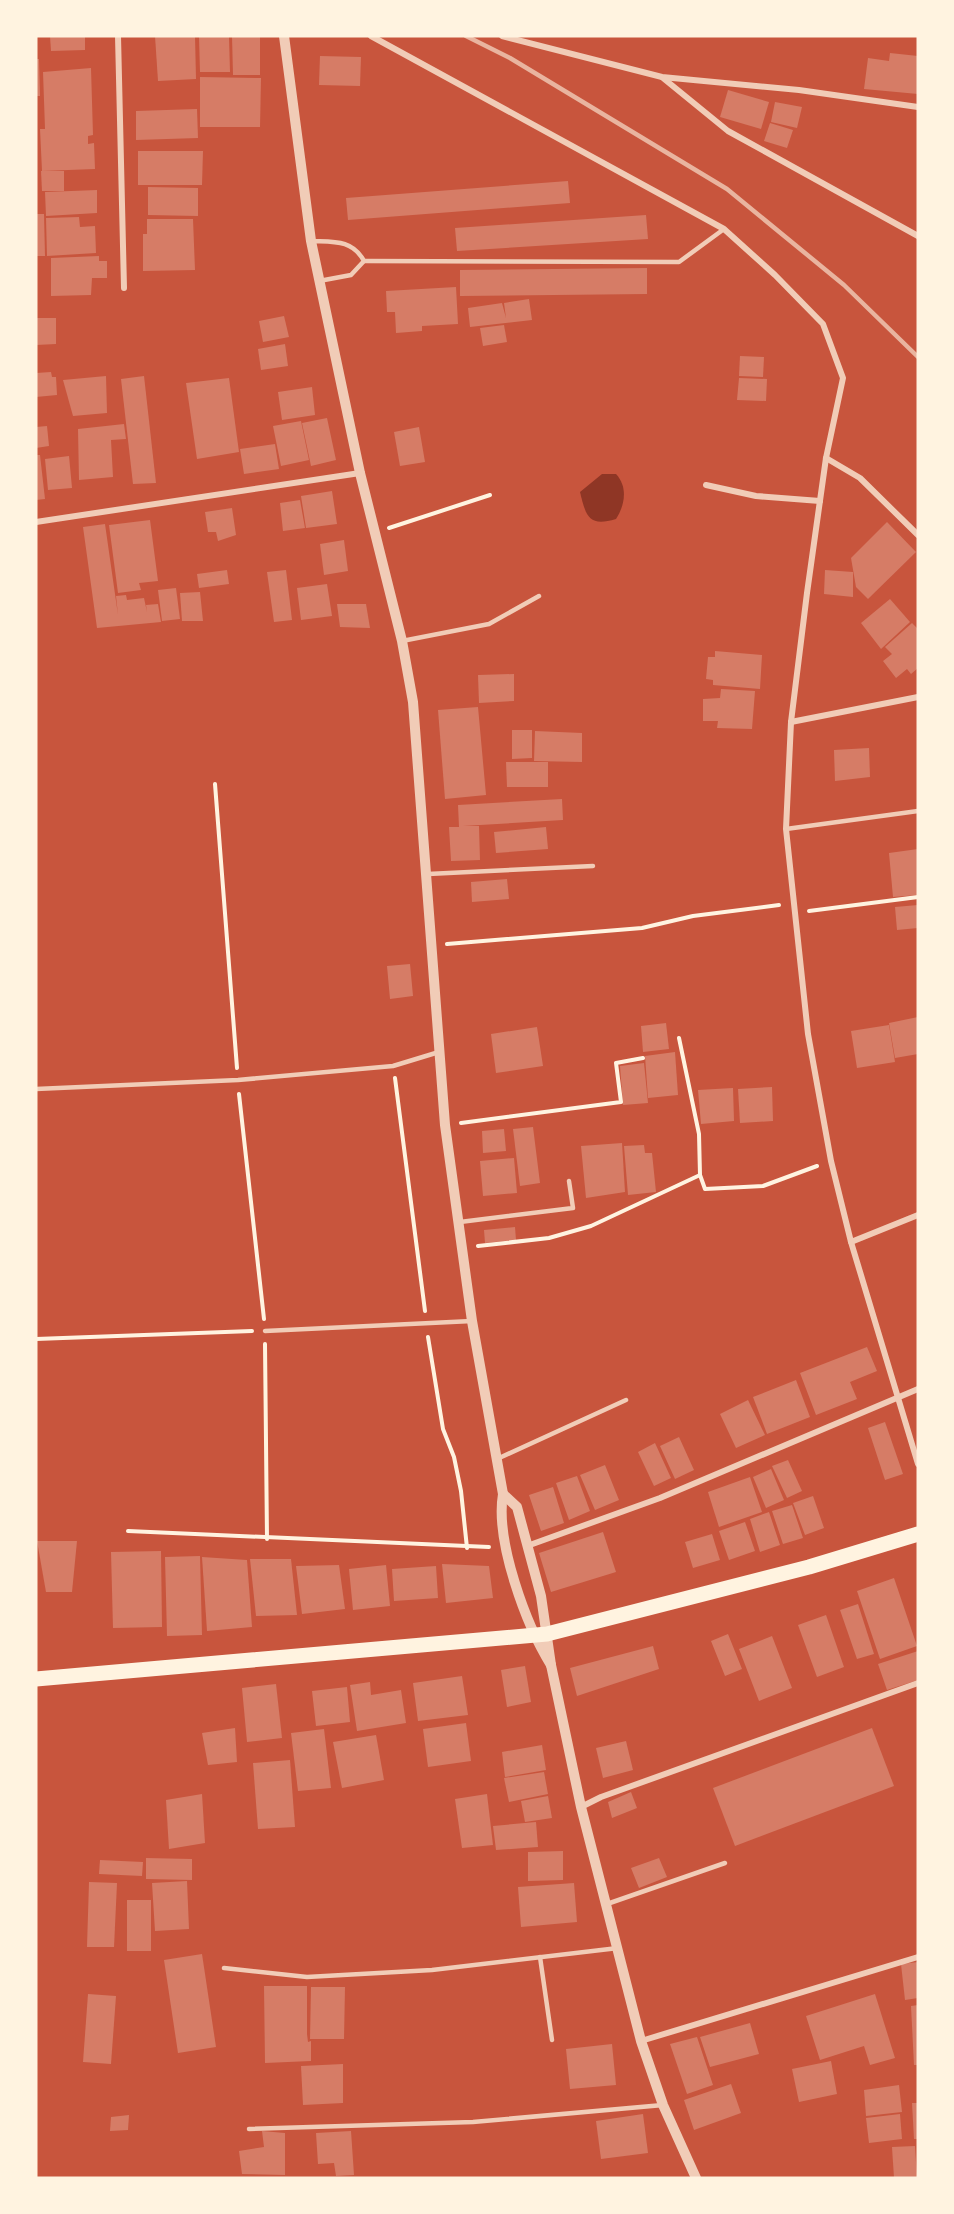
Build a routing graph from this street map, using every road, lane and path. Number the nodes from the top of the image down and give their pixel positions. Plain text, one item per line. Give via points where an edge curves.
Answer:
1 (118, 36) edge
2 (284, 36) edge
3 (371, 36) edge
4 (502, 36) edge
5 (662, 77) junction
6 (918, 107) edge
7 (723, 229) junction
8 (918, 236) edge
9 (310, 241) junction
10 (364, 261) junction
11 (319, 281) junction
12 (124, 288) dead end
13 (826, 458) junction
14 (360, 473) junction
15 (706, 485) dead end
16 (490, 495) dead end
17 (820, 501) junction
18 (36, 522) edge
19 (374, 533) junction
20 (918, 535) edge
21 (539, 596) dead end
22 (402, 640) junction
23 (918, 697) edge
24 (791, 722) junction
25 (215, 784) dead end
26 (918, 811) edge
27 (786, 829) junction
28 (593, 866) dead end
29 (426, 874) junction
30 (918, 897) edge
31 (795, 904) junction
32 (796, 913) junction
33 (432, 945) junction
34 (679, 1038) dead end
35 (439, 1052) junction
36 (643, 1058) dead end
37 (238, 1080) junction
38 (36, 1089) edge
39 (445, 1125) junction
40 (831, 1161) junction
41 (700, 1174) junction
42 (569, 1181) dead end
43 (918, 1215) edge
44 (458, 1223) junction
45 (851, 1242) junction
46 (461, 1248) junction
47 (472, 1321) junction
48 (265, 1331) junction
49 (36, 1339) edge
50 (918, 1389) edge
51 (898, 1397) junction
52 (626, 1400) dead end
53 (497, 1460) junction
54 (918, 1464) edge
55 (503, 1494) junction
56 (128, 1531) dead end
57 (918, 1534) edge
58 (267, 1539) junction
59 (508, 1545) junction
60 (527, 1546) junction
61 (540, 1635) junction
62 (36, 1678) edge
63 (918, 1683) edge
64 (581, 1807) junction
65 (725, 1863) dead end
66 (606, 1904) junction
67 (618, 1948) junction
68 (918, 1956) edge
69 (540, 1957) junction
70 (224, 1968) dead end
71 (552, 2040) dead end
72 (641, 2041) junction
73 (663, 2105) junction
74 (249, 2129) dead end
75 (696, 2178) edge

1 - 12 street
2 - 9 street
3 - 7 street
4 - 5 street
5 - 6 street via 799,90
5 - 8 street via 728,131
7 - 10 lane via 679,262
7 - 13 street via 823,324 843,378
9 - 10 lane via 348,243
9 - 11 street
10 - 11 lane via 351,275
11 - 14 street
13 - 17 street
13 - 20 street via 860,478
14 - 18 street
14 - 19 street
15 - 17 street via 756,496
16 - 19 path
17 - 24 street
19 - 22 street
21 - 22 lane via 489,624
22 - 29 street via 413,702
23 - 24 street
24 - 27 street
25 - 37 path
26 - 27 lane
27 - 31 street
28 - 29 lane
29 - 33 street
30 - 32 path
31 - 32 street
31 - 33 path via 693,916 642,928
32 - 40 street via 808,1034
33 - 35 street
34 - 41 path via 699,1134
35 - 37 lane via 404,1065
35 - 39 street
36 - 39 path via 616,1063 621,1102
37 - 38 lane
37 - 48 path
39 - 44 street
40 - 41 path via 763,1186 705,1189
40 - 45 street
41 - 46 path via 591,1227 549,1238
42 - 44 lane via 573,1208
43 - 45 street
44 - 46 street
45 - 51 street
46 - 47 street
47 - 48 lane
47 - 53 street
48 - 49 path
48 - 58 path
50 - 51 street
51 - 54 street
51 - 60 street via 660,1498
52 - 53 lane
53 - 55 street
55 - 59 street via 500,1513
55 - 60 street via 517,1507
56 - 58 path
57 - 61 main road via 809,1567
58 - 59 path via 467,1548
59 - 61 street via 520,1599
60 - 61 street via 541,1596
61 - 62 main road
61 - 64 street via 551,1665
63 - 64 street
64 - 66 street
65 - 66 lane
66 - 67 street
67 - 69 lane
67 - 72 street
68 - 72 street
69 - 70 lane via 432,1970 307,1977
69 - 71 lane
72 - 73 street
73 - 74 lane via 473,2122
73 - 75 street

